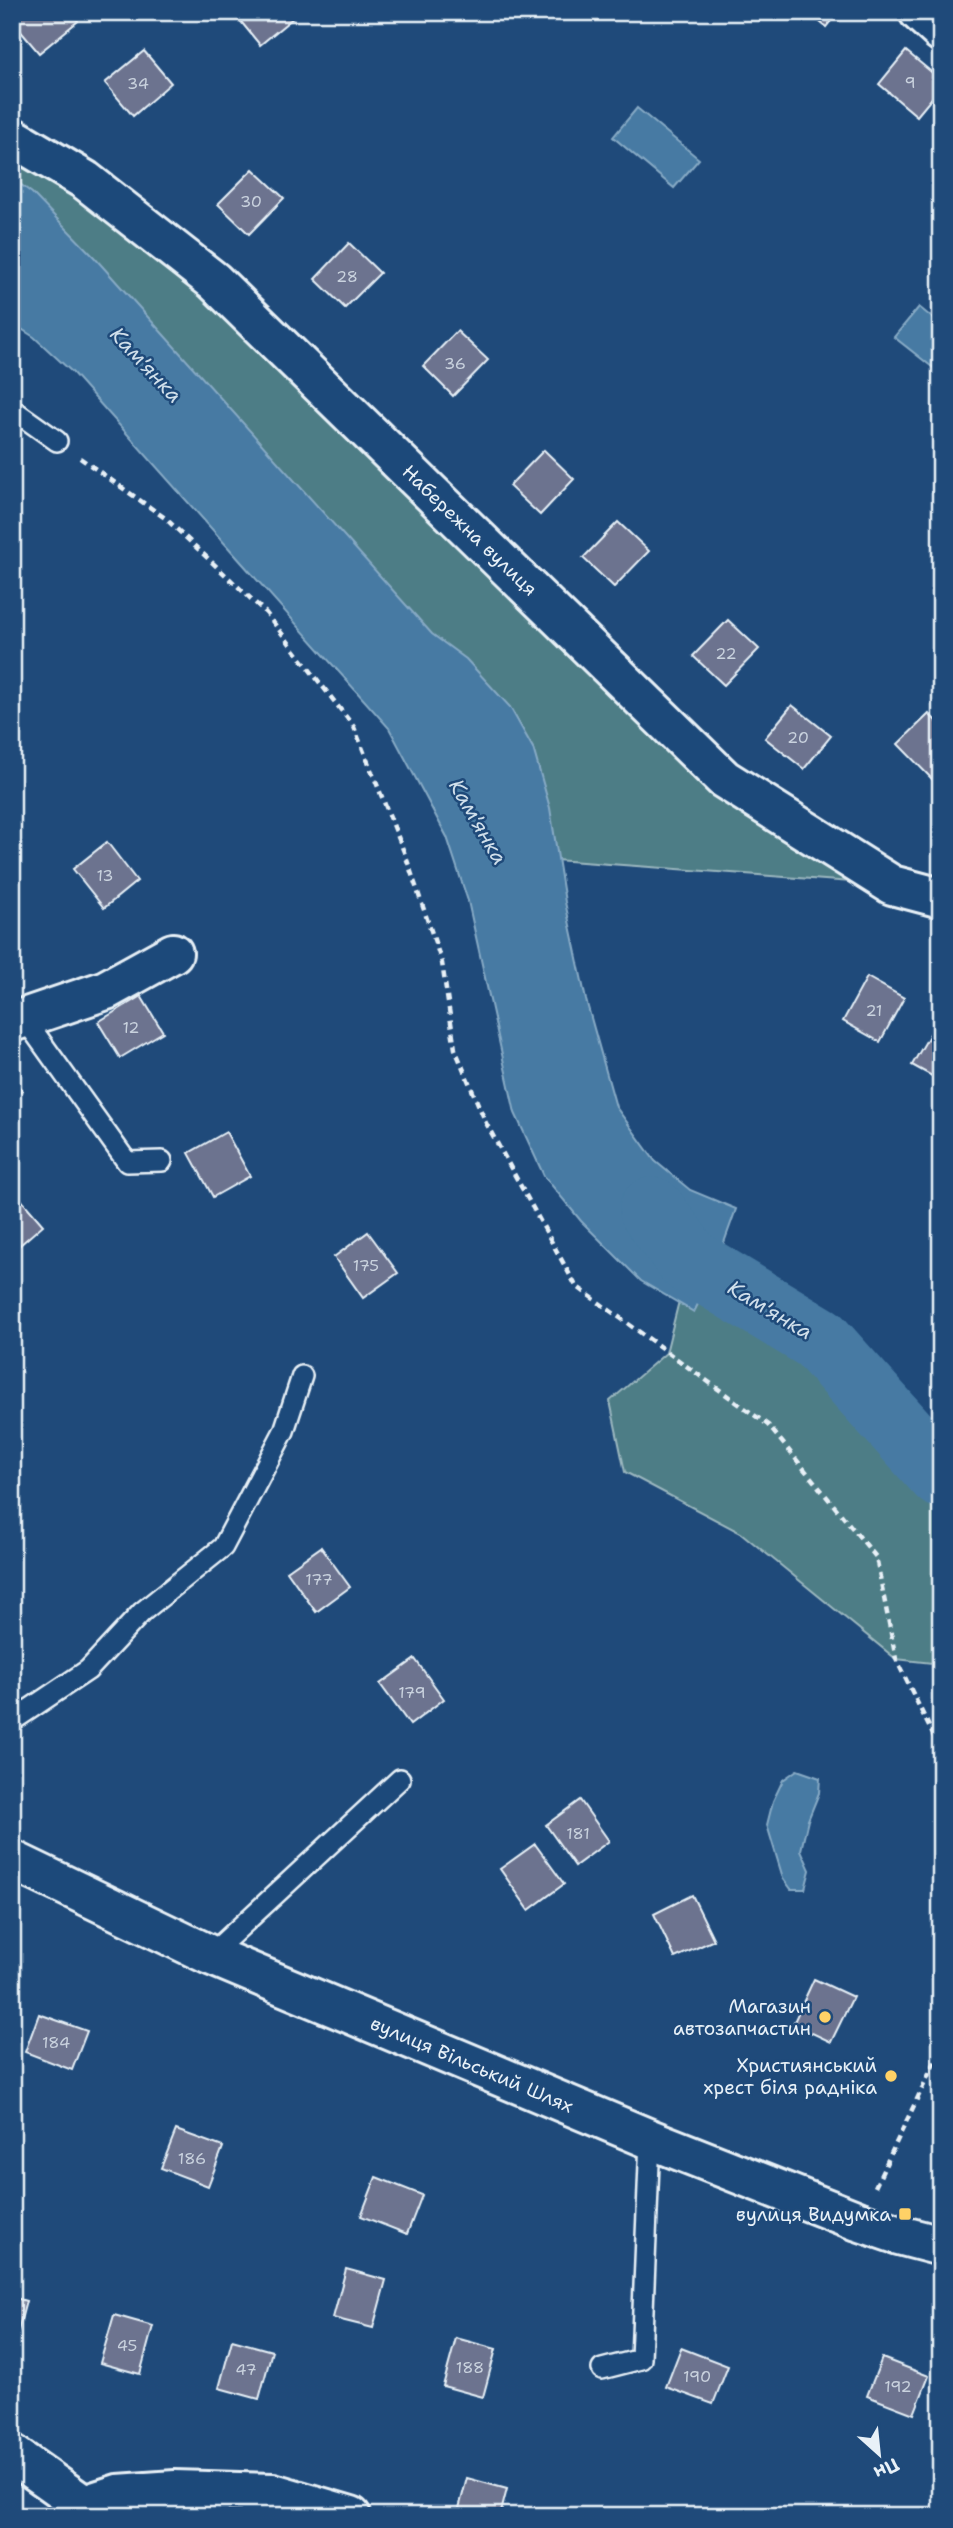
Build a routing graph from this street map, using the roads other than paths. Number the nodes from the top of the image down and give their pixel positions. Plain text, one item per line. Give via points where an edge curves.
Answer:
1 (919, 12) edge
2 (941, 32) edge
3 (12, 137) edge
4 (12, 409) edge
5 (57, 441) road end
6 (941, 898) edge
7 (173, 953) dead end
8 (18, 1020) edge
9 (162, 1161) dead end
10 (302, 1376) dead end
11 (12, 1721) edge
12 (400, 1779) dead end
13 (12, 1860) edge
14 (210, 1955) junction
15 (650, 2139) junction
16 (941, 2246) edge
17 (602, 2369) dead end
18 (12, 2454) edge
19 (83, 2510) edge
20 (351, 2516) edge

1 - 2 street
3 - 6 street, Набережна вулиця via 85,180 214,281 724,779 892,885
4 - 5 lane
7 - 8 street via 106,990
8 - 9 lane via 127,1162
10 - 11 lane via 284,1431 223,1546 142,1612 88,1670
12 - 14 lane
13 - 14 street, вулиця Вільський Шлях
14 - 15 street, вулиця Вільський Шлях
15 - 16 street, вулиця Вільський Шлях via 858,2221
15 - 17 lane via 640,2360
18 - 19 street
19 - 20 street via 118,2494 176,2490 273,2493

